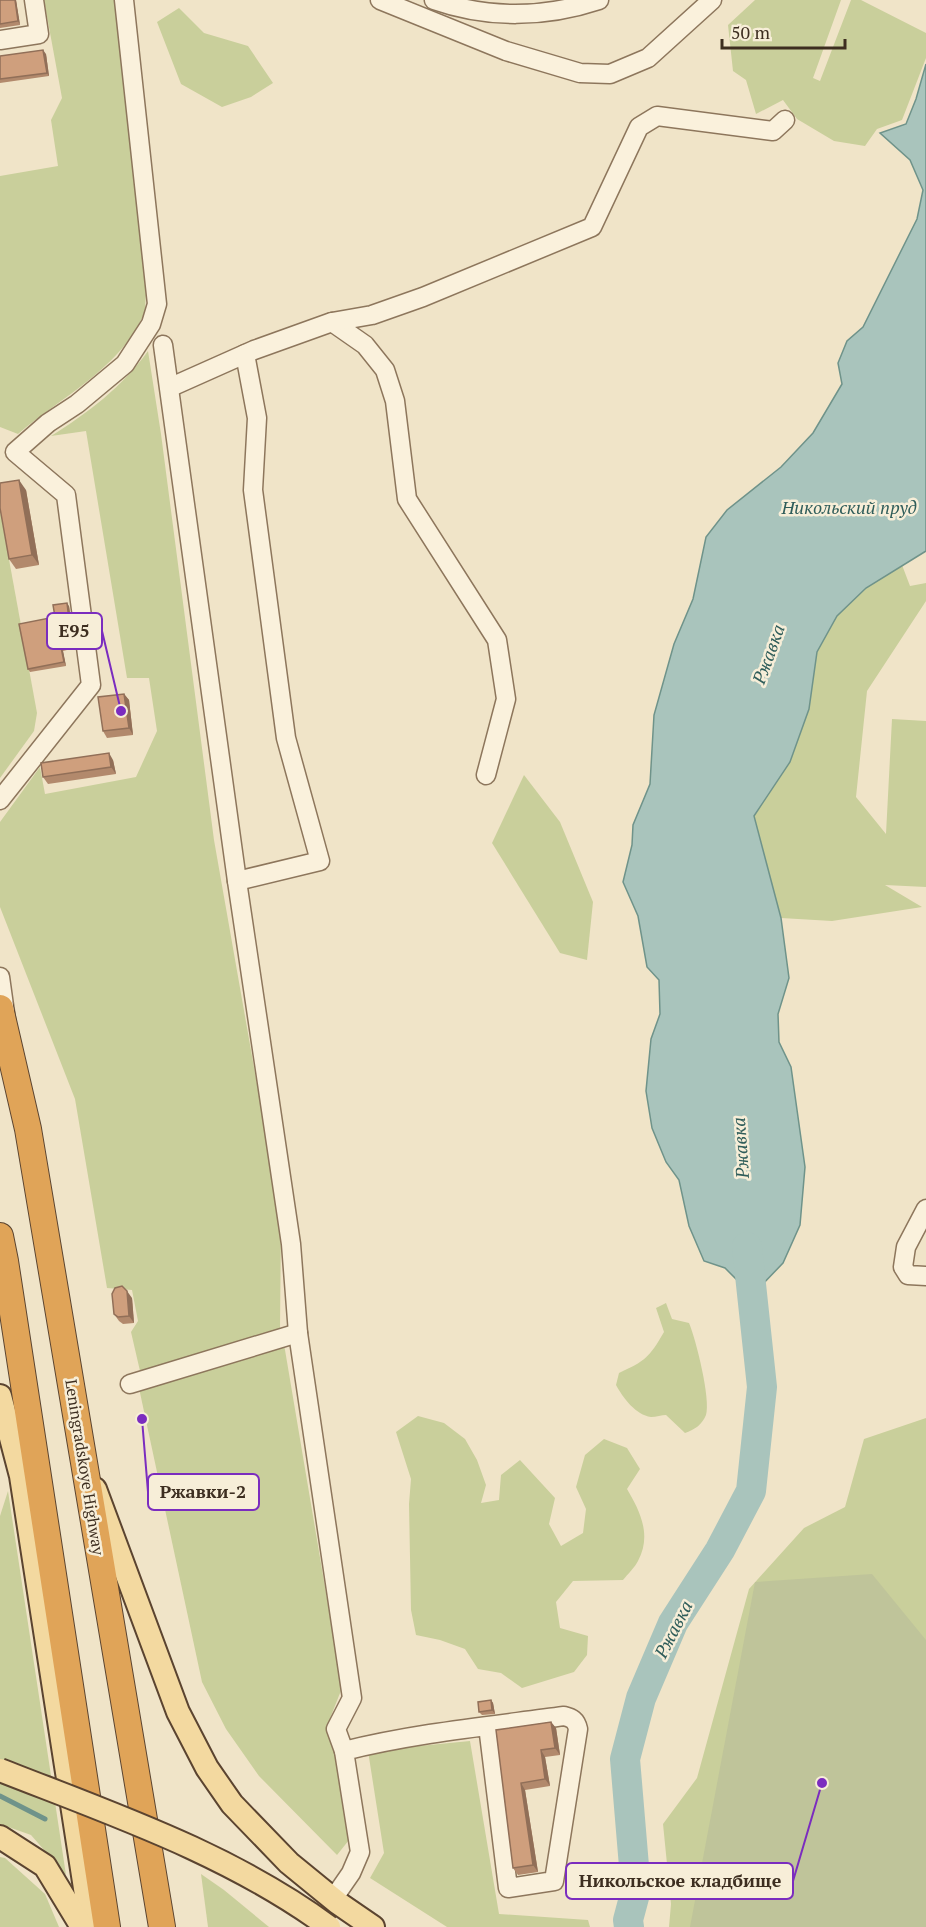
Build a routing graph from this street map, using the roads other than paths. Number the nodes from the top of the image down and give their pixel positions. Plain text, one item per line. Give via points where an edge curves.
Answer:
1 (34, 0) edge
2 (124, 0) edge
3 (380, 0) edge
4 (434, 0) edge
5 (599, 0) edge
6 (712, 0) edge
7 (0, 40) edge
8 (785, 120) dead end
9 (332, 322) junction
10 (163, 345) dead end
11 (245, 354) junction
12 (171, 387) junction
13 (486, 775) dead end
14 (0, 800) edge
15 (237, 881) junction
16 (0, 977) edge
17 (0, 1008) edge
18 (8, 1036) junction
19 (926, 1209) edge
20 (0, 1236) edge
21 (926, 1276) edge
22 (298, 1333) junction
23 (130, 1384) dead end
24 (0, 1396) edge
25 (84, 1458) junction
26 (488, 1726) junction
27 (344, 1751) junction
28 (0, 1770) edge
29 (0, 1837) edge
30 (333, 1899) junction
31 (82, 1927) edge
32 (91, 1927) edge
33 (107, 1927) edge
34 (162, 1927) edge
35 (329, 1927) edge
36 (373, 1927) edge

1 - 7 street via 39,34
2 - 14 street via 157,304 151,324 125,364 15,452 66,495 91,684
3 - 6 street via 506,51 580,73 610,74 648,58
4 - 5 street via 496,15 573,9
8 - 9 street via 773,131 657,116 639,127 592,227 423,297 372,315
9 - 11 street
9 - 13 street via 364,345 385,370 395,401 407,499 497,640 506,699
10 - 12 street
11 - 12 street
11 - 15 street via 257,417 254,490 286,738 320,861
12 - 15 street
15 - 22 street via 291,1244
16 - 18 street
17 - 18 highway, Leningradskoye Highway
18 - 25 highway, Leningradskoye Highway via 28,1129
19 - 21 street via 906,1247 903,1267 908,1275
20 - 33 highway
22 - 23 street
22 - 27 street via 352,1698 336,1729
24 - 32 main road via 21,1476
25 - 30 main road via 178,1712 207,1768 232,1804 289,1863
25 - 34 highway, Leningradskoye Highway
26 - 26 street via 508,1888 554,1881 576,1723 564,1716
26 - 27 street
27 - 30 street via 360,1852
28 - 35 main road, bridge via 184,1844 245,1875
29 - 31 main road via 45,1866
30 - 36 main road

